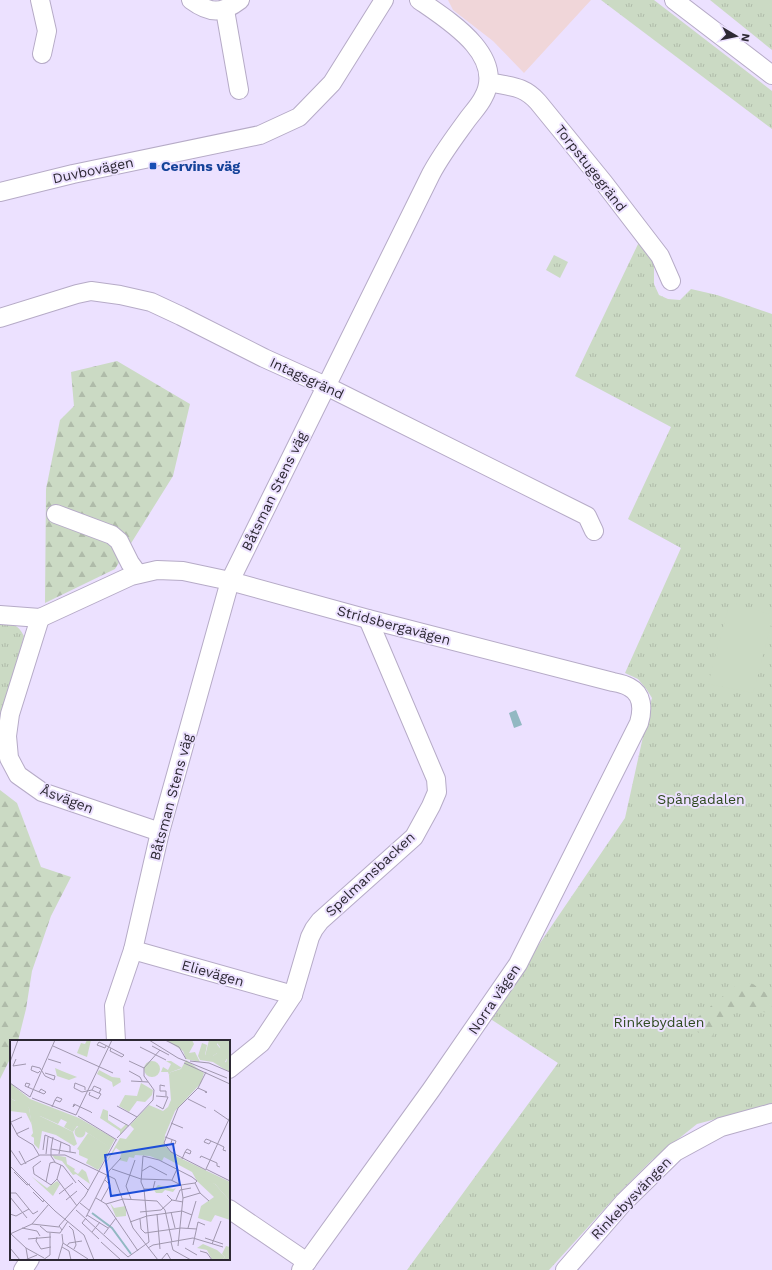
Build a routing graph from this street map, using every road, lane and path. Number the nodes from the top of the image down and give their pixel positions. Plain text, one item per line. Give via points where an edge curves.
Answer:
1 (40, 0) edge
2 (191, 0) edge
3 (240, 0) edge
4 (384, 0) edge
5 (419, 0) edge
6 (674, 0) edge
7 (225, 10) junction
8 (42, 54) dead end
9 (772, 75) edge
10 (489, 82) junction
11 (239, 90) dead end
12 (0, 192) edge
13 (671, 281) dead end
14 (0, 318) edge
15 (326, 386) junction
16 (56, 514) dead end
17 (594, 531) dead end
18 (138, 574) junction
19 (230, 581) junction
20 (0, 615) edge
21 (40, 618) junction
22 (368, 619) junction
23 (641, 703) joint
24 (160, 832) junction
25 (133, 950) junction
26 (293, 995) junction
27 (116, 1040) edge
28 (230, 1068) edge
29 (772, 1113) edge
30 (230, 1210) edge
31 (29, 1260) edge
32 (304, 1266) edge
33 (23, 1270) edge
34 (565, 1270) edge

1 - 8 street via 47,31
2 - 7 street via 201,7
3 - 7 street
4 - 12 street, Duvbovägen via 332,83 299,117 260,135
5 - 10 street via 468,38 481,52
6 - 9 street
7 - 11 street
10 - 13 street, Torpstugegränd via 520,88 538,102 660,256
10 - 15 street, Båtsman Stens väg via 483,97 441,154
14 - 15 street, Intagsgränd via 91,291 120,295 151,302
15 - 17 street, Intagsgränd via 587,516
15 - 19 street, Båtsman Stens väg
16 - 18 street via 112,534 119,541
18 - 19 street, Stridsbergavägen via 157,570 183,571
18 - 21 street, Stridsbergavägen
19 - 22 street, Stridsbergavägen
19 - 24 street, Båtsman Stens väg
20 - 21 street, Stridsbergavägen
21 - 24 street, Åsvägen via 10,714 7,736 9,758 18,775 42,792
22 - 23 street, Stridsbergavägen via 629,686 637,693
22 - 26 street, Spelmansbacken via 436,779 437,792 414,837 314,929
23 - 32 street, Norra vägen via 639,723 518,964
24 - 25 street, Båtsman Stens väg
25 - 26 street, Elievägen
25 - 27 street, Båtsman Stens väg via 114,1006
26 - 28 street, Spelmansbacken via 262,1043
29 - 34 street, Rinkebysvängen via 721,1127 675,1152 624,1202
30 - 32 street
31 - 33 street

